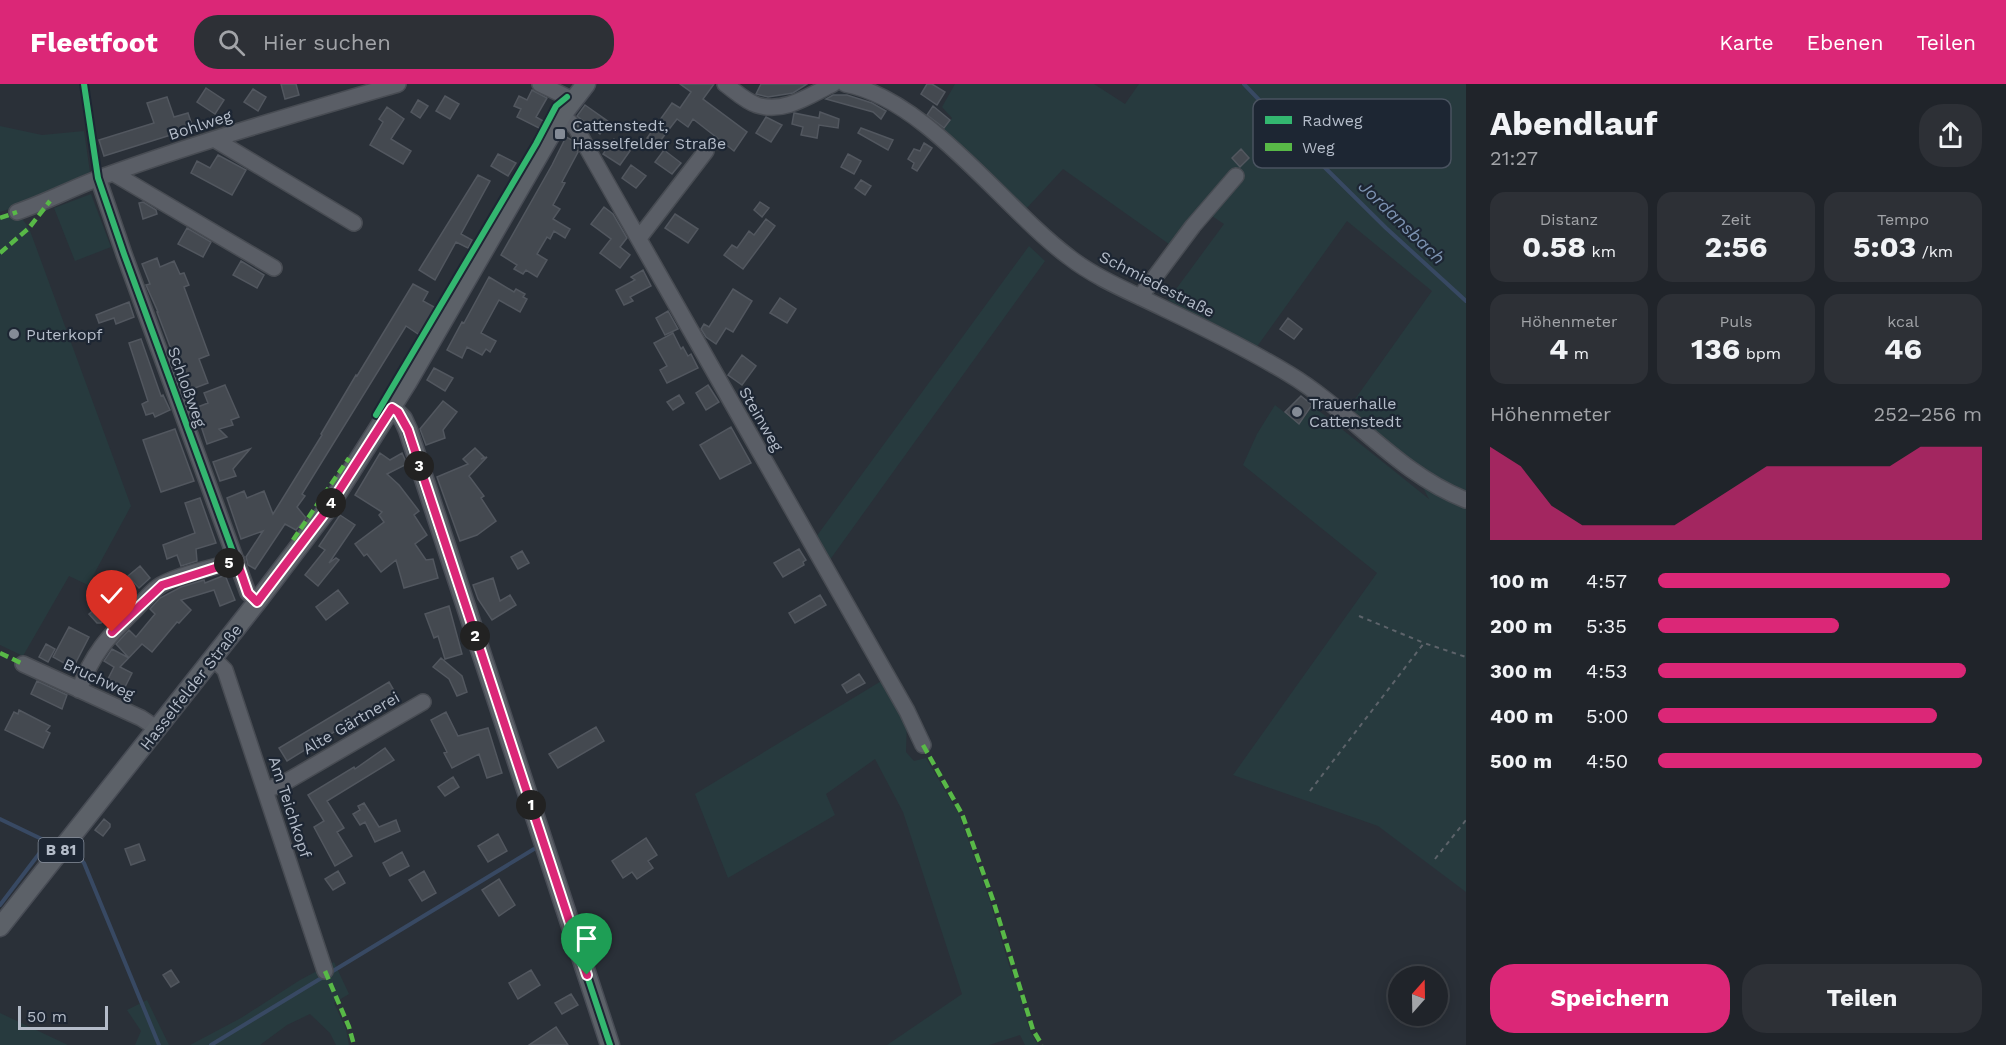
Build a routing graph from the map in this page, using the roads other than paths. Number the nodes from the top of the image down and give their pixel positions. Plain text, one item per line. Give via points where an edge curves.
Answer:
1 (398, 84) edge
2 (540, 84) edge
3 (586, 84) edge
4 (725, 84) edge
5 (833, 84) edge
6 (845, 84) edge
7 (573, 100) junction
8 (562, 116) junction
9 (214, 140) junction
10 (706, 151) dead end
11 (105, 175) junction
12 (1236, 176) dead end
13 (17, 212) dead end
14 (354, 224) dead end
15 (639, 238) junction
16 (274, 268) dead end
17 (1140, 297) junction
18 (392, 408) junction
19 (1466, 500) edge
20 (237, 561) junction
21 (257, 602) junction
22 (213, 658) junction
23 (23, 664) dead end
24 (79, 690) junction
25 (423, 702) dead end
26 (158, 729) junction
27 (923, 745) dead end
28 (266, 790) junction
29 (0, 927) edge
30 (325, 971) dead end
31 (610, 1045) edge

1 - 9 street, Bohlweg
2 - 7 street
3 - 7 main road, Hasselfelder Straße / B 81
4 - 5 street via 757,105 772,107 787,106
6 - 17 street, Schmiedestraße via 872,92 912,115 1068,257
7 - 8 main road, Hasselfelder Straße / B 81
8 - 15 street, Steinweg via 576,128
8 - 18 main road, Hasselfelder Straße / B 81
9 - 11 street, Bohlweg
9 - 14 street
10 - 15 street
11 - 13 street, Bohlweg
11 - 16 street
11 - 20 street, Schloßweg via 124,254
12 - 17 street
15 - 27 street, Steinweg
17 - 19 street, Schmiedestraße via 1290,375 1315,391 1399,462 1429,483
18 - 21 main road, Hasselfelder Straße / B 81 via 326,511
18 - 31 main road via 408,430
20 - 21 street, Schloßweg via 248,593
20 - 24 street via 168,583 151,594 100,648
21 - 22 main road, Hasselfelder Straße / B 81
22 - 26 main road, Hasselfelder Straße / B 81
22 - 28 street, Am Teichkopf via 225,670
23 - 24 street, Bruchweg
24 - 26 street, Bruchweg
25 - 28 street, Alte Gärtnerei
26 - 29 main road, Hasselfelder Straße / B 81
28 - 30 street, Am Teichkopf

